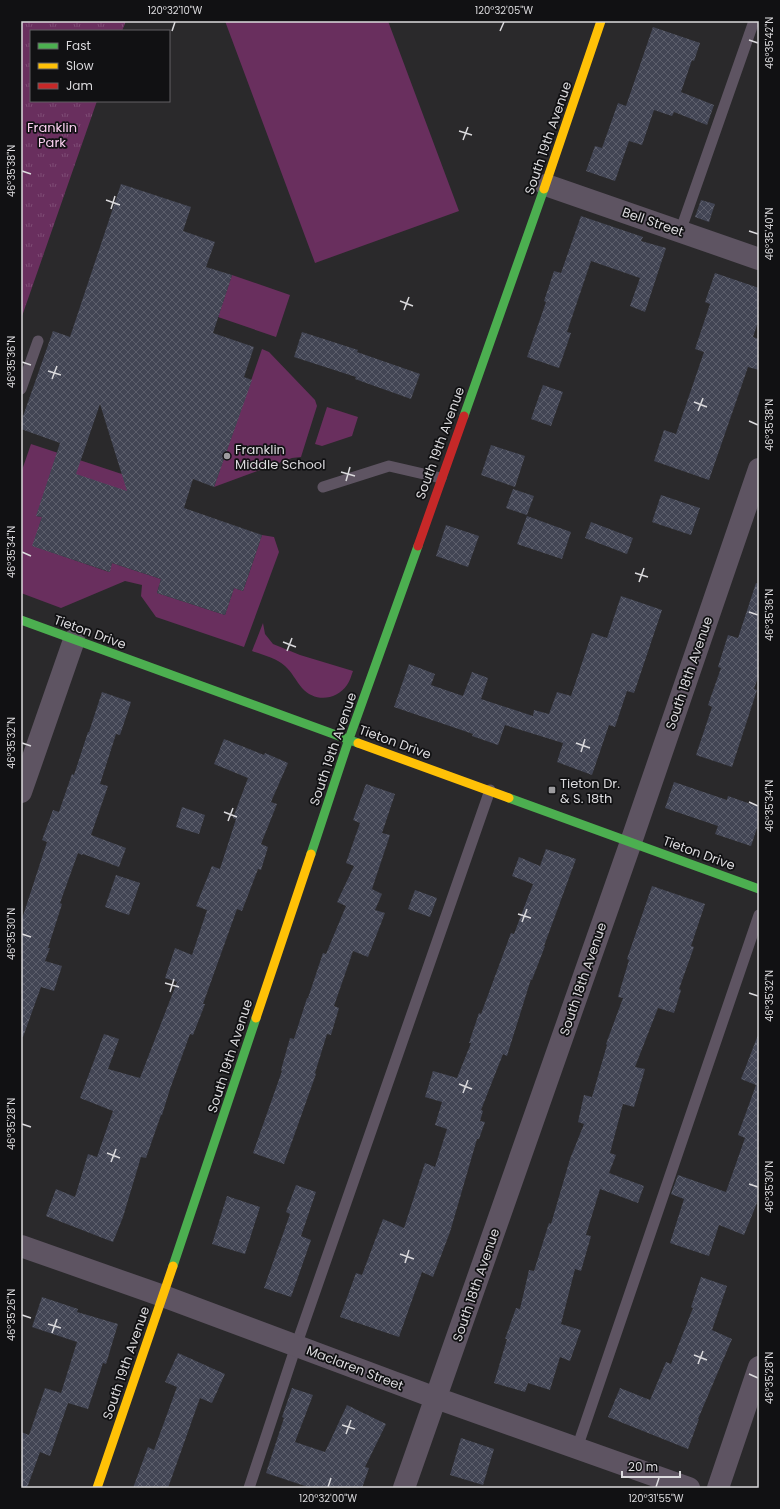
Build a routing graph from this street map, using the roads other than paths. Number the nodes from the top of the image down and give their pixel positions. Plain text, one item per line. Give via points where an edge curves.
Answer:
1 (602, 21) edge
2 (754, 21) edge
3 (546, 184) junction
4 (680, 232) junction
5 (759, 259) edge
6 (38, 342) dead end
7 (21, 389) edge
8 (759, 469) edge
9 (441, 478) junction
10 (322, 487) dead end
11 (21, 620) edge
12 (74, 640) junction
13 (349, 739) junction
14 (490, 790) junction
15 (21, 792) edge
16 (631, 842) junction
17 (759, 889) edge
18 (759, 915) edge
19 (21, 1246) edge
20 (163, 1296) junction
21 (296, 1346) junction
22 (759, 1367) edge
23 (436, 1398) junction
24 (577, 1448) junction
25 (97, 1488) edge
26 (249, 1488) edge
27 (404, 1488) edge
28 (689, 1488) edge
29 (718, 1488) edge

1 - 3 street, South 19th Avenue
2 - 4 lane
3 - 4 street, Bell Street
3 - 9 street, South 19th Avenue
4 - 5 street, Bell Street
6 - 7 lane
8 - 16 street, South 18th Avenue
9 - 10 lane via 389,466
9 - 13 street, South 19th Avenue
11 - 12 street, Tieton Drive
12 - 13 street, Tieton Drive
12 - 15 street
13 - 14 street, Tieton Drive
13 - 20 street, South 19th Avenue
14 - 16 street, Tieton Drive
14 - 21 lane
16 - 17 street, Tieton Drive
16 - 23 street, South 18th Avenue
18 - 24 lane
19 - 20 street, Maclaren Street
20 - 21 street, Maclaren Street
20 - 25 street, South 19th Avenue
21 - 23 street, Maclaren Street
21 - 26 lane
22 - 29 street
23 - 24 street, Maclaren Street
23 - 27 street, South 18th Avenue
24 - 28 street, Maclaren Street

